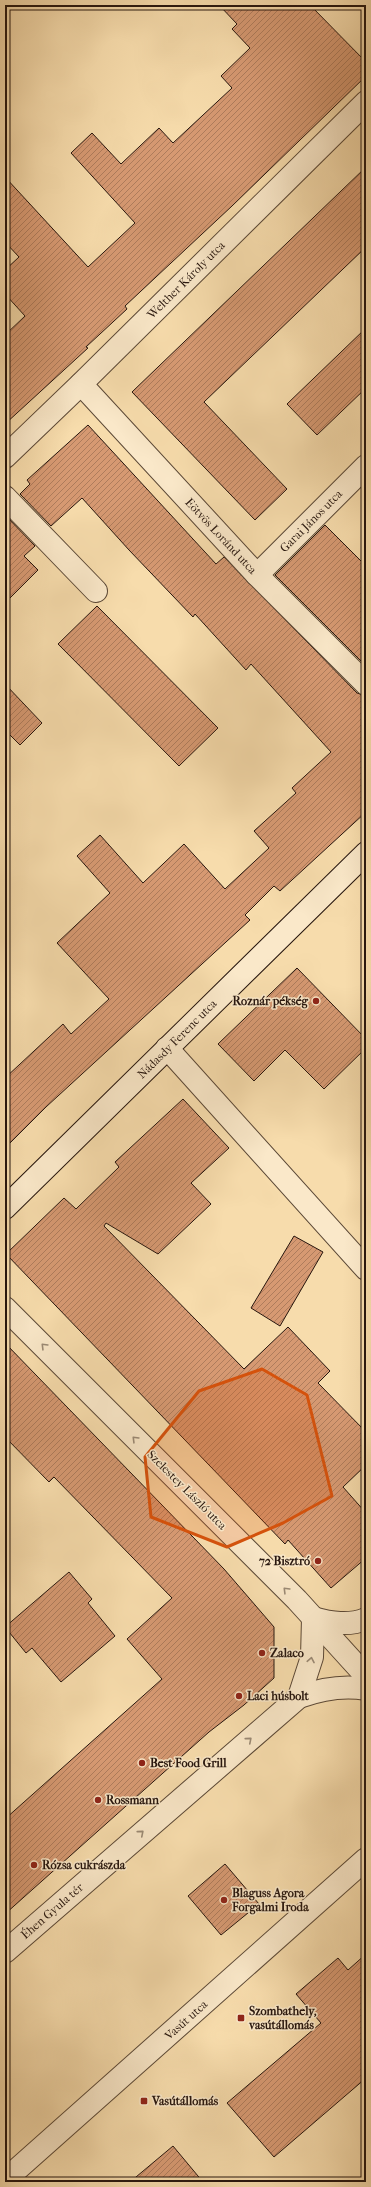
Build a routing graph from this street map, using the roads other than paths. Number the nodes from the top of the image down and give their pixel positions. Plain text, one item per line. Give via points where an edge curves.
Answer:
1 (366, 102) edge
2 (81, 384) junction
3 (5, 457) edge
4 (366, 466) edge
5 (5, 497) edge
6 (257, 575) junction
7 (96, 591) dead end
8 (366, 684) edge
9 (366, 853) edge
10 (167, 1048) junction
11 (5, 1208) edge
12 (366, 1268) edge
13 (5, 1308) edge
14 (313, 1618) junction
15 (366, 1619) edge
16 (366, 1676) edge
17 (366, 1689) edge
18 (299, 1697) junction
19 (366, 1859) edge
20 (5, 1952) edge
21 (5, 2180) edge

1 - 2 street, Welther Károly utca
2 - 3 street, Welther Károly utca
2 - 6 street, Eötvös Loránd utca
4 - 6 street, Garai János utca
5 - 7 street
6 - 8 street, Eötvös Loránd utca
9 - 10 street, Nádasdy Ferenc utca
10 - 11 street, Nádasdy Ferenc utca
10 - 12 street
14 -> 13 street, Szelestey László utca
14 - 15 street via 332,1623
14 - 16 street, Szelestey László utca
18 -> 14 street via 312,1658
17 - 18 street, Éhen Gyula tér via 339,1688
20 -> 18 street, Éhen Gyula tér
19 - 21 street, Vasút utca

